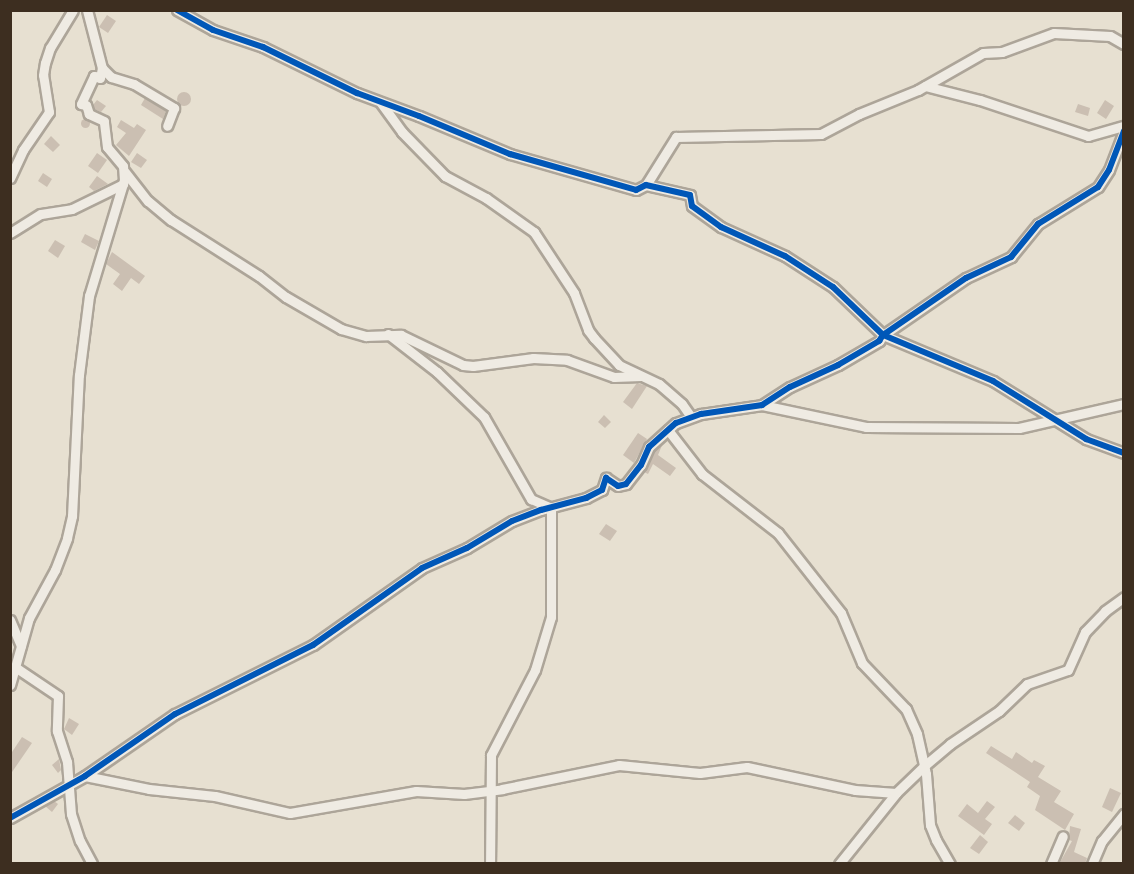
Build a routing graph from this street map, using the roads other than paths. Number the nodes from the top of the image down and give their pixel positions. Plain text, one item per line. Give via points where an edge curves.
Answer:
1 (73, 10) edge
2 (87, 10) edge
3 (177, 10) edge
4 (1124, 44) edge
5 (102, 68) junction
6 (925, 86) junction
7 (381, 103) junction
8 (167, 126) dead end
9 (1124, 126) edge
10 (1124, 131) edge
11 (125, 172) junction
12 (10, 178) edge
13 (123, 184) junction
14 (646, 185) junction
15 (10, 233) edge
16 (388, 334) junction
17 (883, 335) junction
18 (641, 376) junction
19 (1124, 404) edge
20 (762, 405) junction
21 (690, 417) junction
22 (1055, 421) junction
23 (668, 430) junction
24 (1124, 453) edge
25 (550, 507) junction
26 (1124, 597) edge
27 (10, 620) edge
28 (21, 646) junction
29 (15, 668) junction
30 (10, 685) edge
31 (924, 766) junction
32 (85, 776) junction
33 (68, 786) junction
34 (490, 790) junction
35 (896, 793) junction
36 (1124, 814) edge
37 (10, 818) edge
38 (1063, 836) dead end
39 (92, 864) edge
40 (490, 864) edge
41 (839, 864) edge
42 (950, 864) edge
43 (1052, 864) edge
44 (1092, 864) edge

1 - 12 street via 45,63 48,116 23,150
2 - 5 street
3 - 7 street via 213,30 263,47
4 - 6 street via 1110,36 1054,33 1002,52 983,53
5 - 8 street via 111,77 134,84 174,108
5 - 11 street via 100,78 94,76 81,104 86,105 88,114 104,121 107,147
6 - 9 street via 1088,136
6 - 14 street via 821,134 676,137
7 - 14 street via 540,165 636,190
7 - 18 street via 402,132 445,176 486,198 534,232 574,293 588,330 619,365
10 - 17 street via 1098,188 1038,224 1011,256 966,278
11 - 13 street
11 - 16 street via 148,201 171,220 328,324 366,336
13 - 15 street via 72,209 41,214
13 - 28 street via 89,296 78,375 72,516 55,570 29,618
14 - 17 street via 690,195 692,206 721,227 785,256 832,287
16 - 18 street via 417,341 463,365 541,358 567,360 614,377
16 - 25 street via 437,372 484,417 531,499
17 - 20 street via 879,341
17 - 22 street via 993,381
18 - 21 street via 659,384 682,404
19 - 22 street
20 - 21 street
20 - 22 street via 867,428 1019,428
21 - 23 street
22 - 24 street via 1086,439
23 - 25 street via 649,447 626,484 618,486 606,478 602,490
23 - 31 street via 702,474 778,533 834,603 862,663 910,714
25 - 32 street via 505,524 467,548 422,568 313,645 175,714
25 - 34 street via 551,617 535,670 491,755
26 - 31 street via 1085,632 1068,670 1027,684 999,711
27 - 28 street
28 - 29 street
29 - 30 street
29 - 33 street via 58,696 57,731 68,762
31 - 35 street
31 - 42 street via 930,825
32 - 33 street
32 - 34 street via 149,789 215,796 290,813 416,791 464,794
33 - 37 street
33 - 39 street via 75,826
34 - 35 street via 619,765 700,773 747,767 855,790
34 - 40 street
35 - 41 street
36 - 44 street via 1102,841
38 - 43 street

